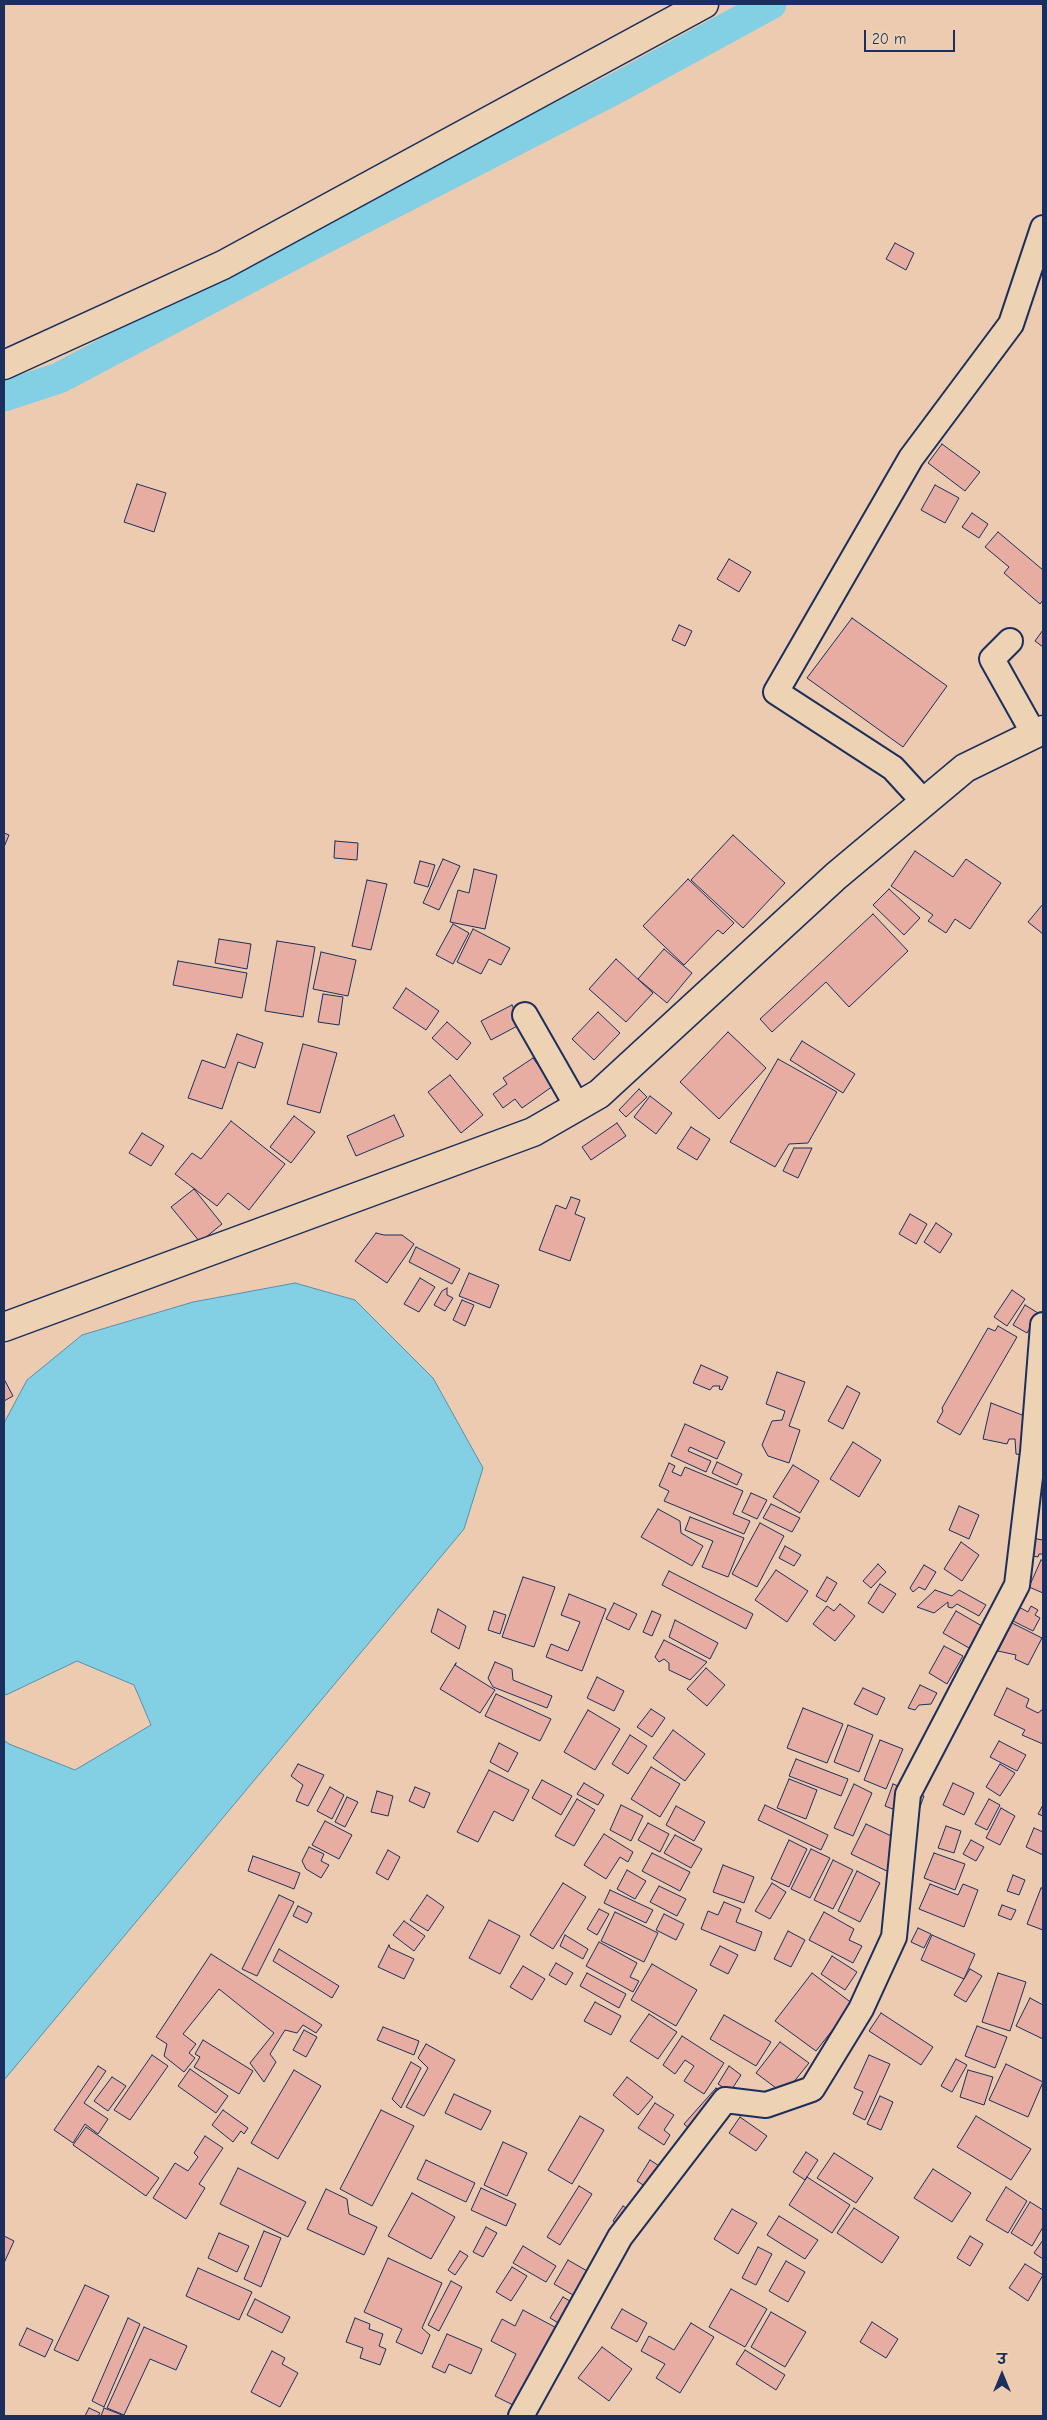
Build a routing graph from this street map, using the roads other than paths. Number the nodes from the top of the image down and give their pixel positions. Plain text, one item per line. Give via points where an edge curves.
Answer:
1 (704, 4) edge
2 (1043, 228) edge
3 (4, 365) edge
4 (1010, 641) dead end
5 (1039, 732) edge
6 (924, 802) junction
7 (525, 1015) dead end
8 (578, 1106) junction
9 (1043, 1325) edge
10 (4, 1327) edge
11 (521, 2416) edge

1 - 3 main road via 223,266
2 - 6 street via 1010,324 911,458 776,692 893,768
4 - 5 street via 992,658
5 - 6 main road via 965,768
6 - 8 main road via 836,876 598,1094
7 - 8 street
8 - 10 main road via 533,1132
9 - 11 street via 1033,1452 1017,1585 908,1794 894,1937 861,2009 812,2089 766,2105 725,2100 620,2237

